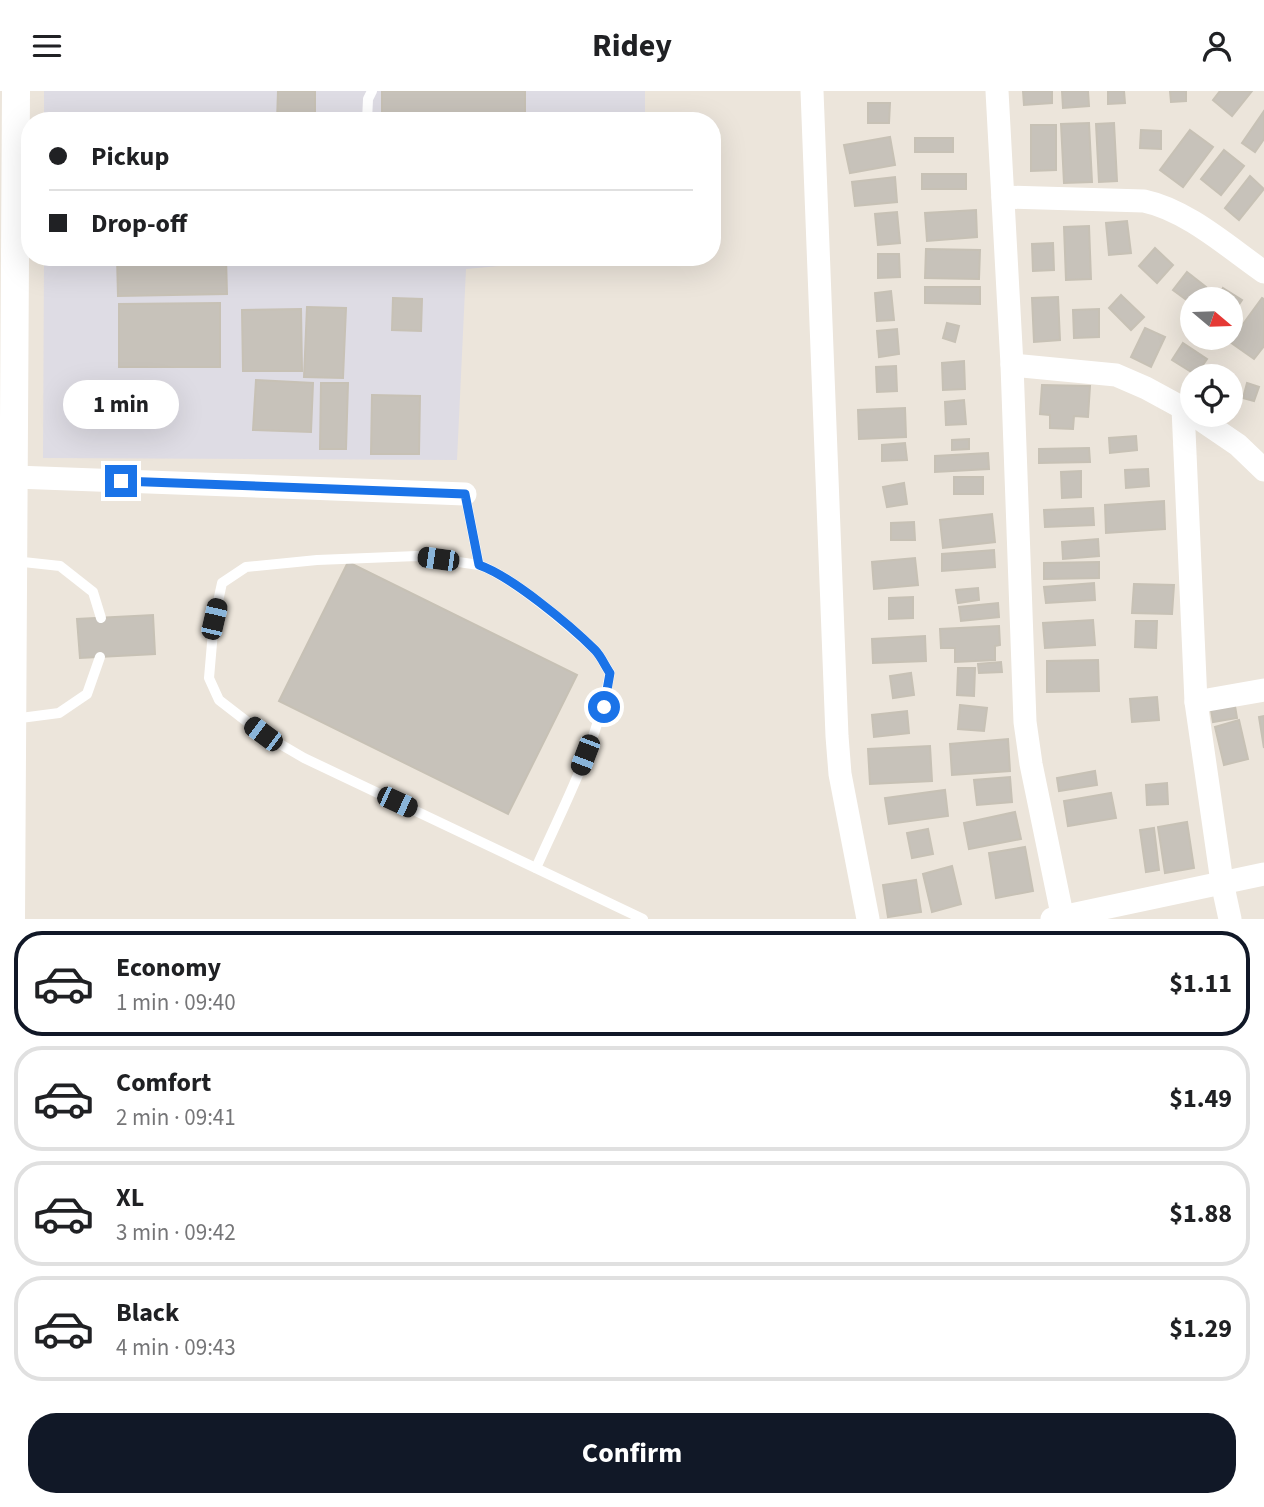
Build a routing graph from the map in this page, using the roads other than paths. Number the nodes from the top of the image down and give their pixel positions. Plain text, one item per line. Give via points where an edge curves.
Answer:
1 (16, 91) edge
2 (372, 91) edge
3 (812, 91) edge
4 (997, 91) edge
5 (367, 112) edge
6 (21, 140) edge
7 (1003, 197) junction
8 (21, 239) edge
9 (1264, 272) edge
10 (1012, 365) junction
11 (1180, 407) edge
12 (1190, 427) edge
13 (1212, 427) edge
14 (1264, 470) edge
15 (15, 477) junction
16 (465, 494) joint
17 (14, 561) junction
18 (479, 565) junction
19 (101, 618) dead end
20 (100, 657) dead end
21 (1264, 690) edge
22 (1196, 702) junction
23 (13, 719) junction
24 (536, 868) junction
25 (1264, 874) edge
26 (1222, 882) junction
27 (1059, 918) edge
28 (11, 919) edge
29 (643, 919) edge
30 (868, 919) edge
31 (1230, 919) edge

1 - 6 street
2 - 5 lane
3 - 30 street via 837,747
4 - 7 street
7 - 9 street via 1159,204
7 - 10 street
8 - 15 street
10 - 11 street via 1116,375
10 - 27 street via 1025,722
12 - 22 street
13 - 14 street
15 - 16 street
15 - 17 street
16 - 18 lane
17 - 19 lane via 60,566 93,592
17 - 23 street
18 - 24 lane via 534,600 597,652 610,673 604,707
18 - 24 lane via 417,556 246,567 222,583 209,678 219,700 304,758
20 - 23 lane via 87,694 60,713
21 - 22 street
22 - 26 street
23 - 28 street
24 - 29 lane
25 - 26 street
26 - 27 street
26 - 31 street

